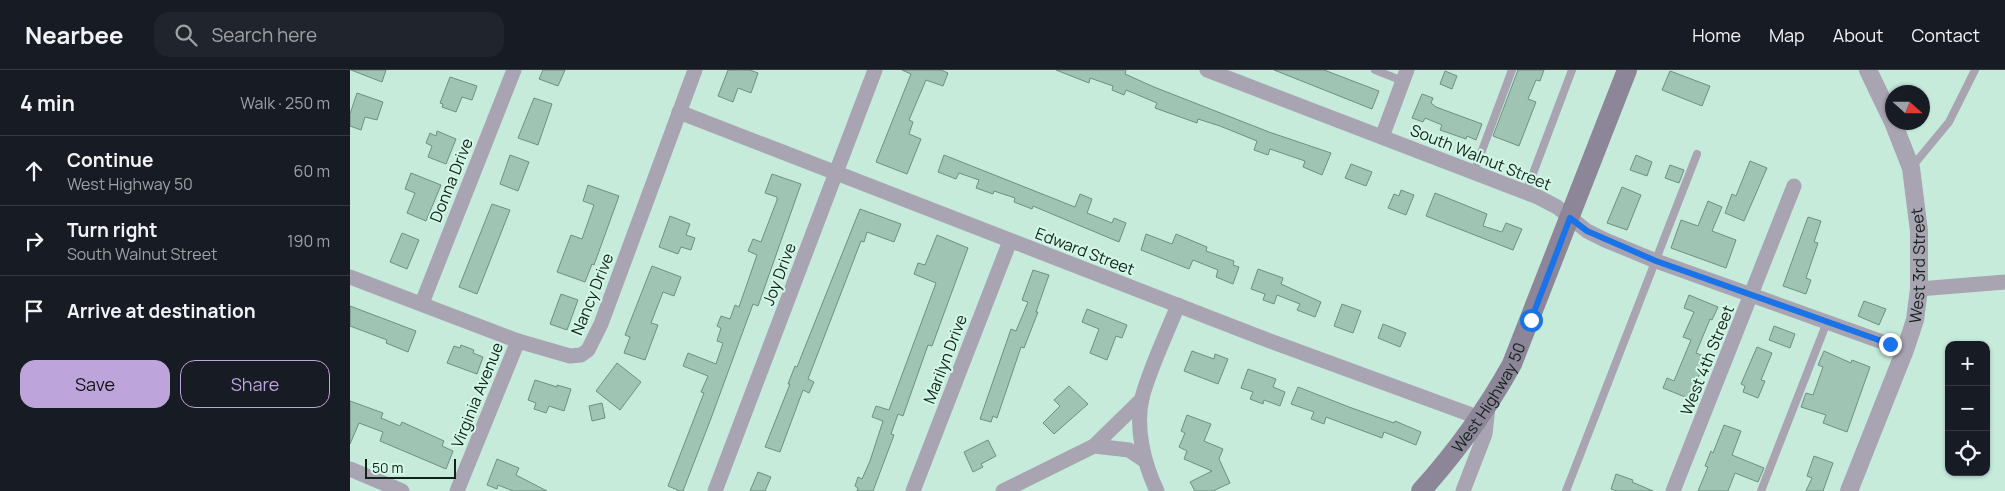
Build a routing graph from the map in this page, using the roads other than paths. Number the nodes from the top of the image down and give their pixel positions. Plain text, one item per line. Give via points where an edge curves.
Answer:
1 (514, 70) edge
2 (695, 70) edge
3 (876, 70) edge
4 (1207, 70) edge
5 (1375, 70) edge
6 (1512, 70) edge
7 (1572, 70) edge
8 (1627, 70) edge
9 (1868, 70) edge
10 (1975, 70) edge
11 (1405, 76) edge
12 (1885, 105) edge
13 (678, 112) junction
14 (1896, 130) edge
15 (1382, 137) junction
16 (1697, 154) dead end
17 (1911, 168) junction
18 (836, 172) junction
19 (1474, 172) junction
20 (1794, 186) dead end
21 (1526, 192) junction
22 (1570, 218) junction
23 (1010, 240) junction
24 (1656, 261) junction
25 (350, 277) edge
26 (2005, 282) edge
27 (1919, 289) junction
28 (1752, 296) junction
29 (422, 302) junction
30 (1178, 305) junction
31 (1826, 322) junction
32 (518, 340) junction
33 (1905, 350) junction
34 (1142, 398) junction
35 (1484, 412) junction
36 (1094, 446) junction
37 (1144, 460) junction
38 (350, 469) edge
39 (402, 491) edge
40 (458, 491) edge
41 (715, 491) edge
42 (913, 491) edge
43 (1004, 491) edge
44 (1157, 491) edge
45 (1421, 491) edge
46 (1463, 491) edge
47 (1566, 491) edge
48 (1672, 491) edge
49 (1761, 491) edge
50 (1849, 491) edge

1 - 29 street, Donna Drive
2 - 13 street, Nancy Drive
3 - 18 street, Joy Drive
4 - 15 street, South Walnut Street
5 - 11 lane
6 - 19 lane
7 - 21 lane
8 - 22 main road, West Highway 50
9 - 12 street, West 3rd Street
10 - 17 lane via 1949,122
11 - 15 street
13 - 18 street, Edward Street
13 - 32 street, Nancy Drive via 601,324 588,350 581,355 570,356
14 - 17 street, West 3rd Street
15 - 19 street, South Walnut Street
16 - 24 lane
17 - 27 street, West 3rd Street via 1919,231
18 - 23 street, Edward Street
18 - 41 street, Joy Drive
19 - 21 street, South Walnut Street
20 - 28 street, West 4th Street
21 - 22 street, South Walnut Street via 1557,207
22 - 24 street, South Walnut Street via 1587,231
22 - 35 main road, West Highway 50 via 1512,364
23 - 30 street, Edward Street
23 - 42 street, Marilyn Drive
24 - 28 street, South Walnut Street
24 - 47 lane
25 - 29 street, Nancy Drive
26 - 27 street
27 - 33 street, West 3rd Street via 1915,320
28 - 31 street, South Walnut Street
28 - 48 street, West 4th Street
29 - 32 street, Nancy Drive
30 - 34 street
30 - 35 street, Edward Street
31 - 33 street, South Walnut Street
31 - 49 lane
32 - 40 street, Virginia Avenue
33 - 50 street, West 3rd Street
34 - 36 street
34 - 37 street
35 - 45 main road, West Highway 50
35 - 46 street via 1485,434
36 - 37 street via 1129,450
36 - 43 street
37 - 44 street
38 - 39 street

